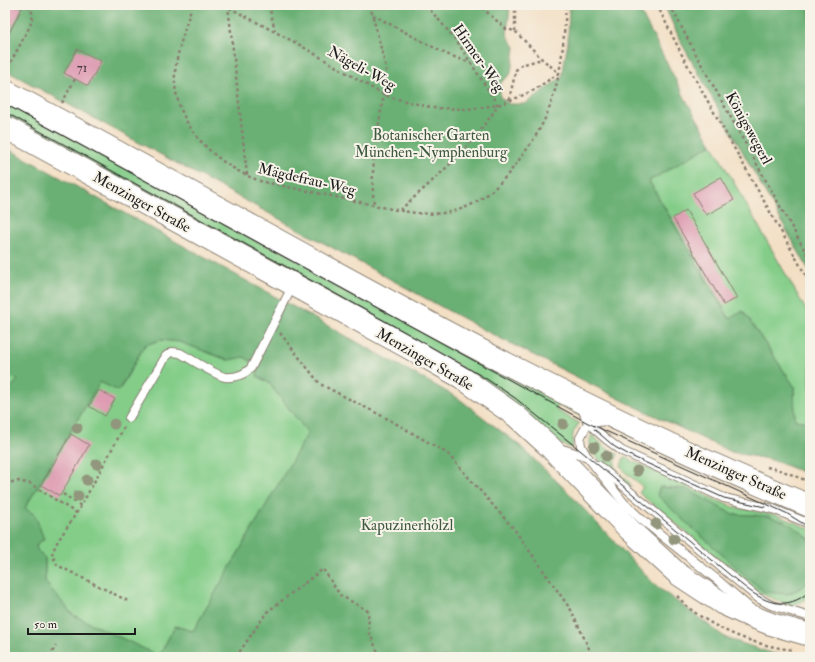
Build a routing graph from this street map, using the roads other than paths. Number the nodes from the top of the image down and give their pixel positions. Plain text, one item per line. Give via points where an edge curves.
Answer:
1 (5, 91) edge
2 (5, 126) edge
3 (294, 285) junction
4 (579, 401) junction
5 (129, 418) road end
6 (620, 421) junction
7 (588, 423) junction
8 (550, 446) junction
9 (586, 455) junction
10 (810, 506) edge
11 (810, 524) edge
12 (810, 617) edge
13 (771, 624) junction
14 (803, 643) edge

1 - 4 main road, Menzinger Straße via 484,352
2 - 3 main road, Menzinger Straße
3 - 5 lane via 246,373 236,377 224,377 180,353 172,352 166,356
3 - 8 main road, Menzinger Straße via 460,377 516,416
4 - 6 main road, Menzinger Straße
4 - 7 lane
6 - 7 lane
6 - 10 main road, Menzinger Straße
7 - 9 lane via 580,438
7 - 11 lane via 622,452 710,492 734,501 773,509
8 - 9 lane
8 - 13 main road, Menzinger Straße via 630,530 678,574 722,603
9 - 12 lane via 758,598 771,605
9 - 13 lane via 624,503 641,519
13 - 14 main road, Menzinger Straße

